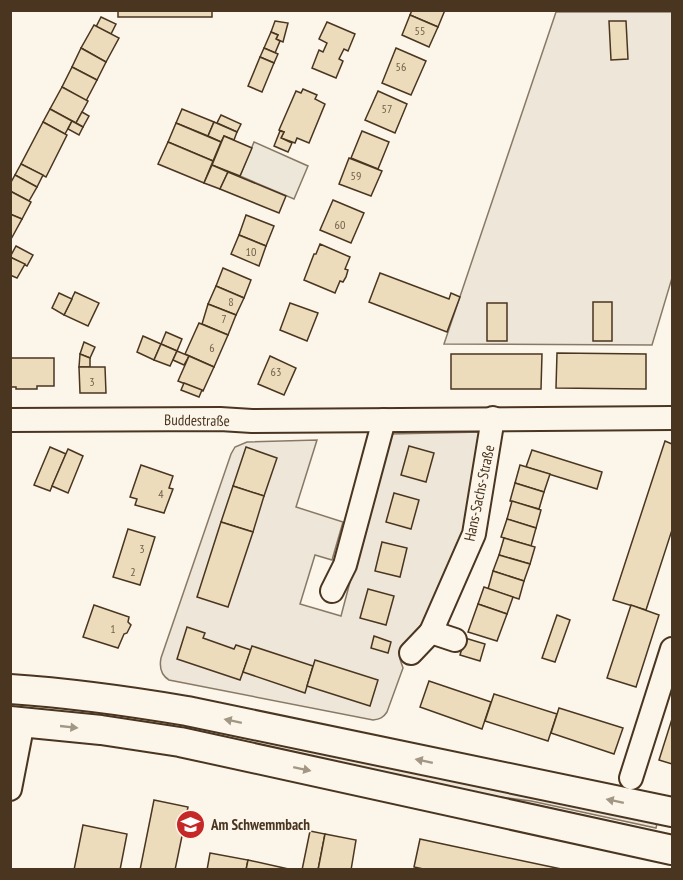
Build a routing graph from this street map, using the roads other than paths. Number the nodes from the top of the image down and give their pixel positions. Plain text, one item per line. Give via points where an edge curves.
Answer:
1 (493, 418) junction
2 (672, 418) edge
3 (10, 420) edge
4 (384, 420) junction
5 (332, 591) dead end
6 (431, 632) junction
7 (455, 640) dead end
8 (672, 649) edge
9 (411, 653) dead end
10 (10, 689) edge
11 (17, 721) edge
12 (631, 778) dead end
13 (10, 789) edge
14 (672, 812) edge
15 (672, 850) edge

1 - 2 street, Buddestraße
1 - 4 street, Buddestraße
1 - 6 street, Hans-Sachs-Straße via 474,534
3 - 4 street, Buddestraße
4 - 5 street via 345,565
6 - 7 street
6 - 9 street, Hans-Sachs-Straße
8 - 12 street
14 -> 10 main road via 187,711
11 - 13 street
11 -> 15 main road via 180,742

